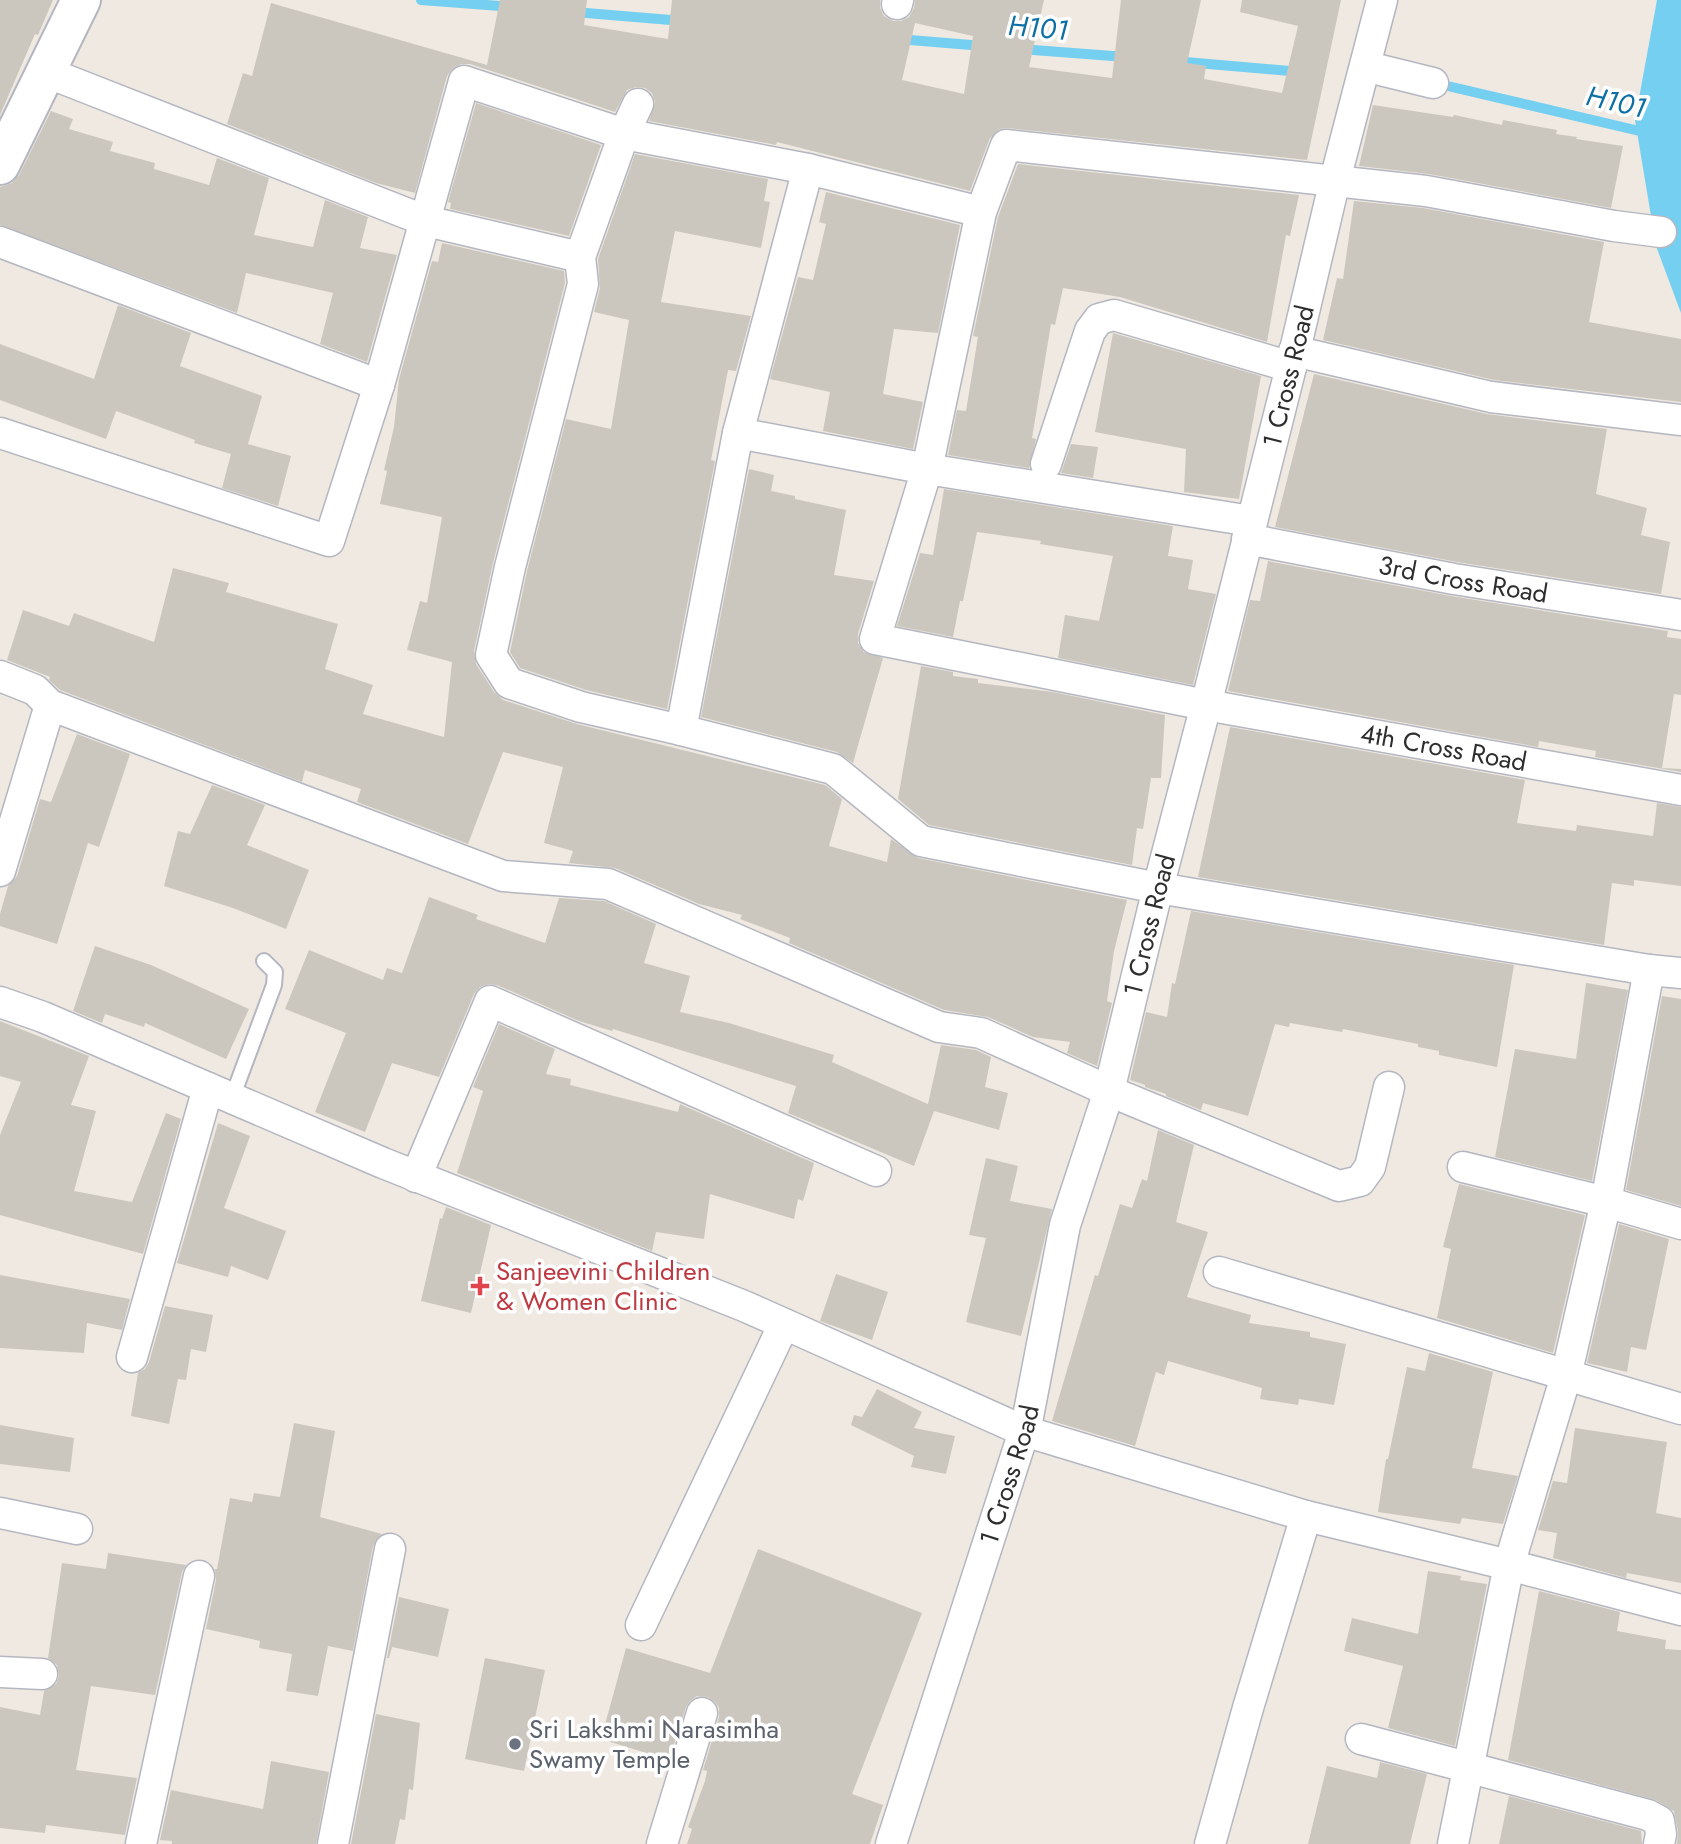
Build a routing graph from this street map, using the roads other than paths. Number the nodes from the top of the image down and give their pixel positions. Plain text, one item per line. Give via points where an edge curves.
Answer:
1 (82, 0) edge
2 (1382, 0) edge
3 (1366, 64) junction
4 (46, 72) junction
5 (1433, 83) dead end
6 (638, 104) dead end
7 (625, 134) junction
8 (0, 165) edge
9 (808, 169) junction
10 (1335, 180) junction
11 (981, 212) junction
12 (426, 221) junction
13 (1661, 232) dead end
14 (0, 242) edge
15 (580, 257) junction
16 (1293, 359) junction
17 (379, 385) junction
18 (1681, 420) edge
19 (0, 433) edge
20 (738, 433) junction
21 (1046, 464) dead end
22 (927, 469) junction
23 (1249, 530) junction
24 (1681, 615) edge
25 (0, 676) edge
26 (50, 705) junction
27 (1206, 705) junction
28 (681, 730) junction
29 (1681, 790) edge
30 (0, 871) edge
31 (1158, 888) junction
32 (264, 961) dead end
33 (1649, 970) junction
34 (1681, 973) edge
35 (0, 1002) edge
36 (1389, 1087) dead end
37 (1109, 1091) junction
38 (220, 1093) junction
39 (1463, 1167) dead end
40 (876, 1171) dead end
41 (416, 1177) junction
42 (1606, 1202) junction
43 (1681, 1224) edge
44 (1219, 1272) dead end
45 (784, 1324) junction
46 (132, 1357) dead end
47 (1566, 1376) junction
48 (1681, 1409) edge
49 (1024, 1431) junction
50 (0, 1513) edge
51 (1306, 1516) junction
52 (77, 1529) dead end
53 (390, 1549) dead end
54 (1509, 1565) junction
55 (199, 1576) dead end
56 (1681, 1610) edge
57 (641, 1625) dead end
58 (0, 1672) edge
59 (42, 1674) dead end
60 (702, 1713) dead end
61 (1361, 1739) dead end
62 (1467, 1766) junction
63 (141, 1844) edge
64 (333, 1844) edge
65 (662, 1844) edge
66 (891, 1844) edge
67 (1210, 1844) edge
68 (1453, 1844) edge
69 (1659, 1844) edge

1 - 4 street
2 - 3 street, 1 Cross Road
3 - 5 street
3 - 10 street, 1 Cross Road
4 - 8 street
4 - 12 street
6 - 7 street
7 - 9 street
7 - 12 street via 464,80
7 - 15 street
9 - 11 street
9 - 20 street
10 - 11 street via 1006,145
10 - 13 street
10 - 16 street, 1 Cross Road
11 - 22 street
12 - 15 street
12 - 17 street
14 - 17 street
15 - 28 street via 583,284 491,655 509,683 581,707
16 - 18 street via 1491,397
16 - 21 street via 1114,315 1099,319 1090,331
16 - 23 street, 1 Cross Road
17 - 19 street via 329,541
20 - 22 street, 3rd Cross Road
20 - 28 street
22 - 23 street, 3rd Cross Road
22 - 27 street, 4th Cross Road via 876,639
23 - 24 street, 3rd Cross Road via 1454,579
23 - 27 street, 1 Cross Road
25 - 26 street via 36,690
26 - 30 street
26 - 37 street via 503,876 608,884 939,1027 981,1033
27 - 29 street, 4th Cross Road
27 - 31 street, 1 Cross Road
28 - 31 street via 833,769 920,841
31 - 33 street
31 - 37 street, 1 Cross Road
32 - 38 lane via 275,972 274,985
33 - 34 street
33 - 42 street
35 - 38 street
36 - 37 street via 1370,1167 1360,1181 1339,1186
37 - 49 street, 1 Cross Road via 1065,1225
38 - 41 street
38 - 46 street
39 - 42 street
40 - 41 street via 490,1001
41 - 45 street
42 - 43 street
42 - 47 street
44 - 47 street
45 - 49 street
45 - 57 street
47 - 48 street
47 - 54 street
49 - 51 street
49 - 66 street, 1 Cross Road
50 - 52 street
51 - 54 street
51 - 67 street
53 - 64 street
54 - 56 street
54 - 62 street
55 - 63 street
58 - 59 street
60 - 65 street
61 - 62 street
62 - 68 street
62 - 69 street via 1647,1815 1659,1821

